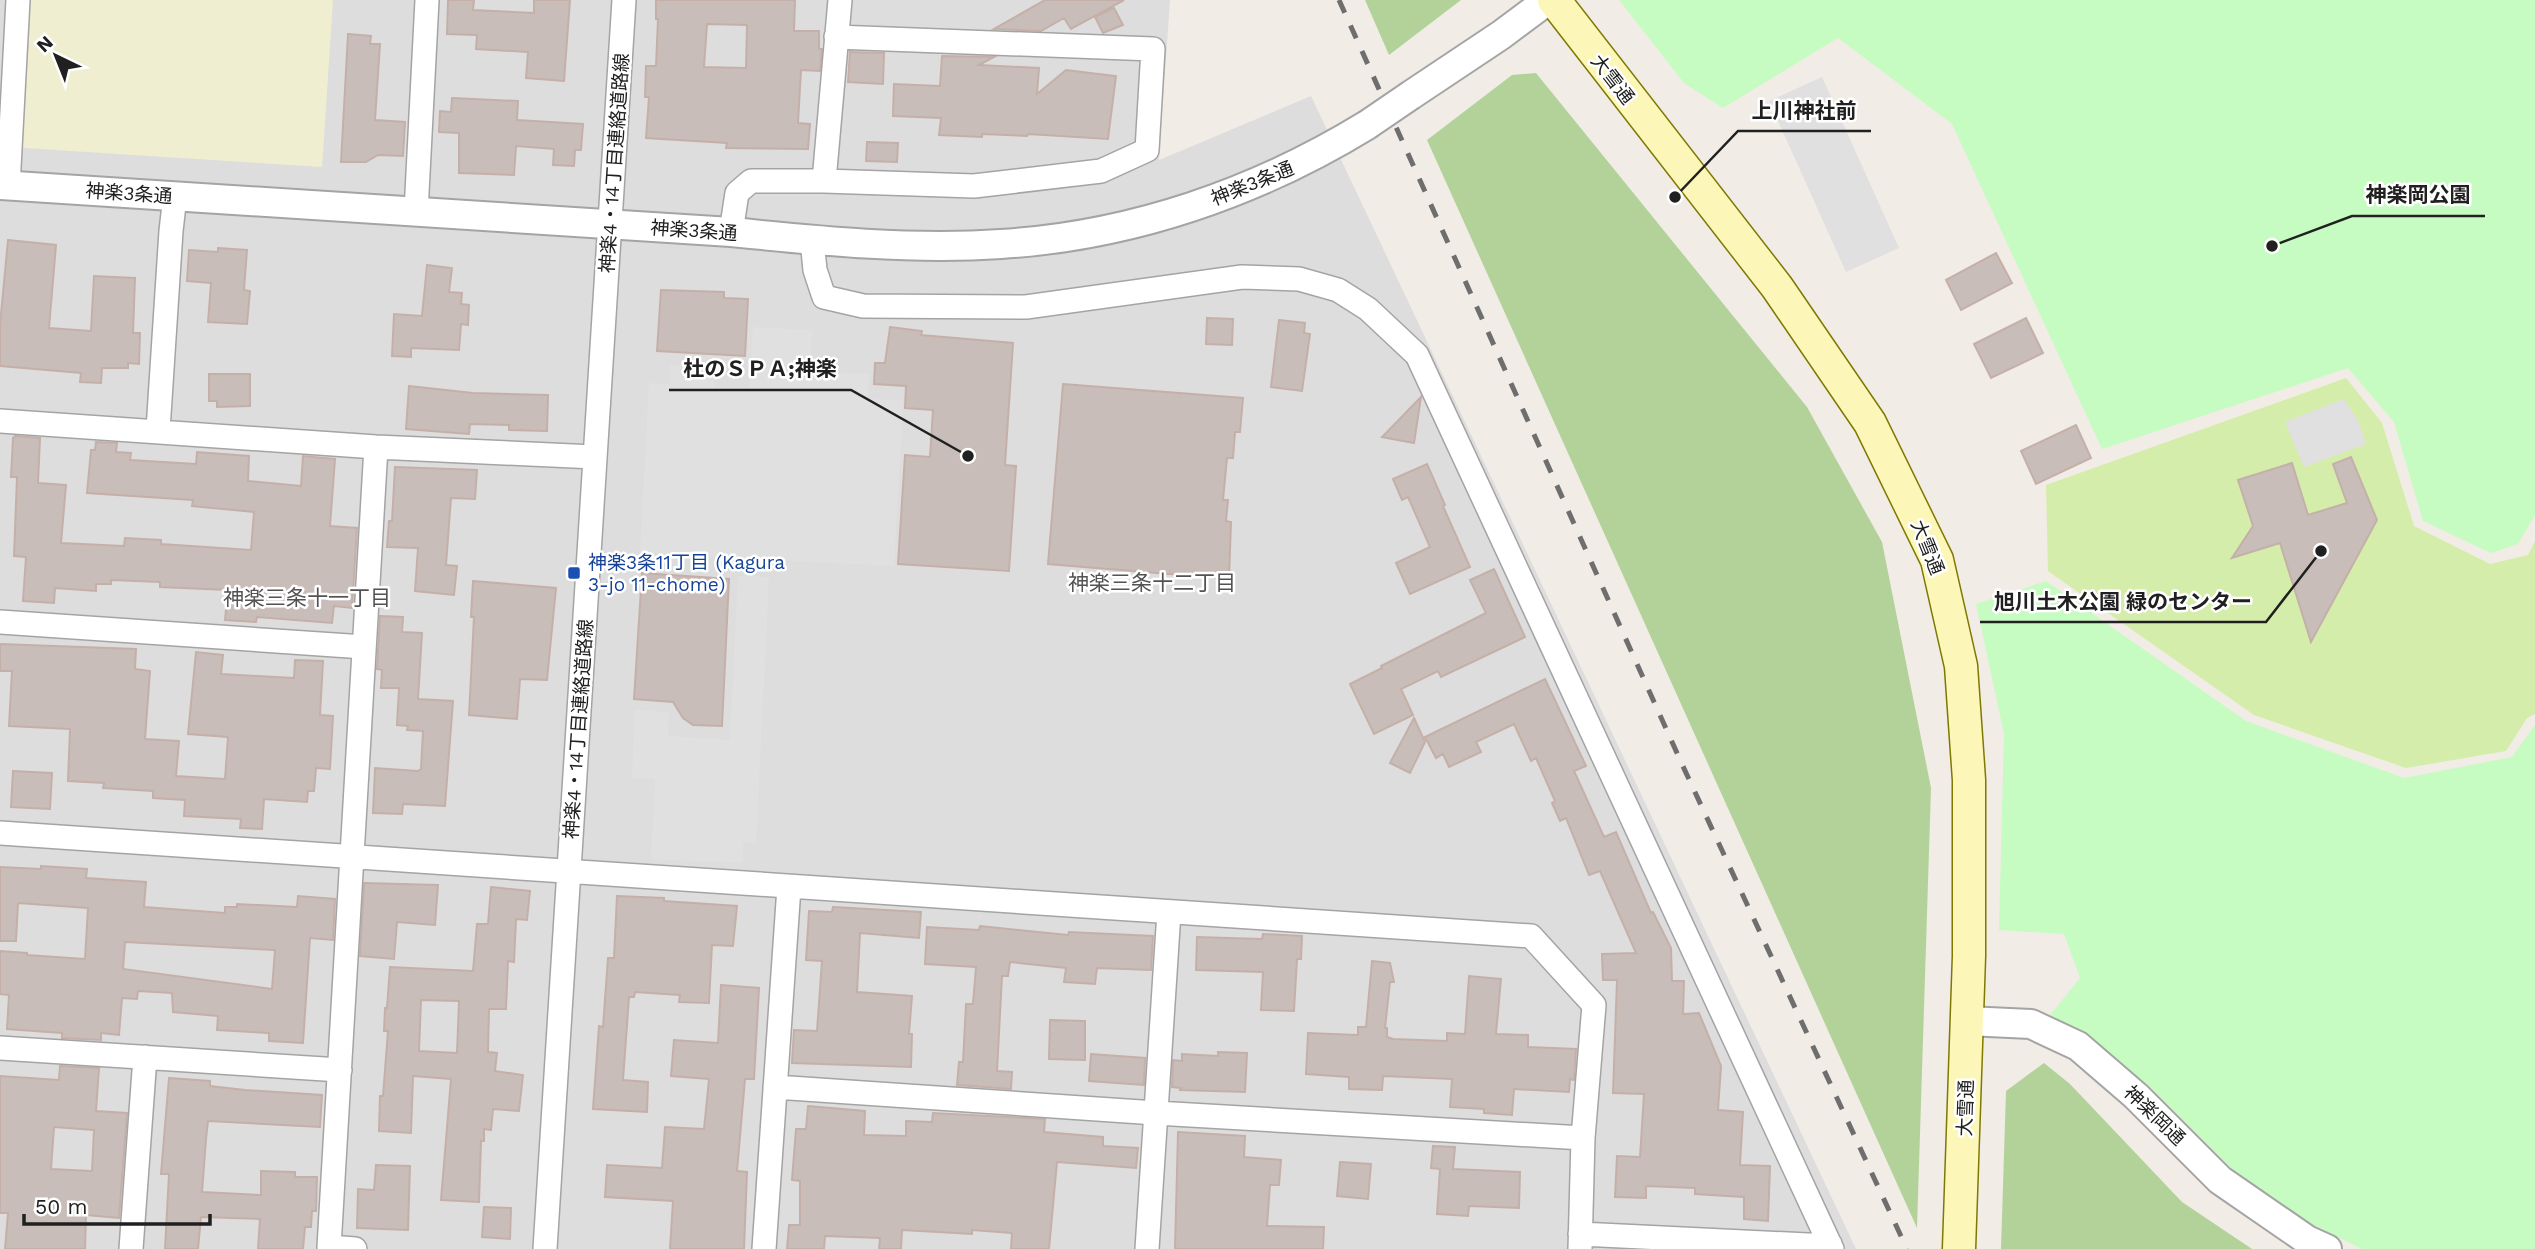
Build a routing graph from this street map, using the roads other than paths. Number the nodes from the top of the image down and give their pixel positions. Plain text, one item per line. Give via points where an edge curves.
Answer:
1 (18, 0) edge
2 (427, 0) edge
3 (624, 0) edge
4 (840, 0) edge
5 (1548, 0) edge
6 (1553, 0) edge
7 (836, 37) junction
8 (824, 181) junction
9 (4, 185) edge
10 (175, 196) junction
11 (416, 212) junction
12 (611, 224) junction
13 (731, 232) junction
14 (812, 240) junction
15 (0, 421) edge
16 (158, 430) junction
17 (376, 447) junction
18 (596, 457) junction
19 (0, 622) edge
20 (364, 647) junction
21 (0, 833) edge
22 (351, 857) junction
23 (569, 872) junction
24 (789, 887) junction
25 (1169, 912) junction
26 (1967, 1021) junction
27 (0, 1048) edge
28 (145, 1057) junction
29 (340, 1070) junction
30 (775, 1087) junction
31 (1156, 1113) junction
32 (1583, 1138) junction
33 (1580, 1242) edge
34 (1831, 1247) edge
35 (131, 1249) edge
36 (355, 1249) edge
37 (545, 1249) edge
38 (764, 1249) edge
39 (1147, 1249) edge
40 (1959, 1249) edge
41 (2327, 1249) edge

1 - 9 street
2 - 11 street
3 - 12 street, 神楽4・14丁目連絡道路線
4 - 7 street
5 - 14 street, 神楽3条通, bridge via 1319,154 1261,182 1173,214 1088,233 1002,244 927,246
6 - 26 main road, 大雪通 via 1793,309 1870,423 1937,560 1961,666 1969,780
7 - 8 street
7 - 8 street via 1153,49 1147,150 1101,171 974,186
8 - 13 street via 751,181 737,193
9 - 10 street, 神楽3条通
10 - 11 street, 神楽3条通
10 - 16 street
11 - 12 street, 神楽3条通
12 - 13 street, 神楽3条通
12 - 18 street, 神楽4・14丁目連絡道路線
13 - 14 street, 神楽3条通
14 - 34 street via 824,297 863,306 1026,307 1242,277 1299,279 1338,290 1368,309 1417,355
15 - 16 street
16 - 17 street
17 - 18 street
17 - 20 street
18 - 23 street, 神楽4・14丁目連絡道路線
19 - 20 street
20 - 22 street
21 - 22 street
22 - 23 street
22 - 29 street
23 - 24 street
23 - 37 street, 神楽4・14丁目連絡道路線
24 - 25 street
24 - 30 street
25 - 31 street
25 - 32 street via 1531,936 1594,1005
26 - 40 main road, 大雪通
26 - 41 street, 神楽岡通 via 2031,1024 2078,1046 2220,1180
27 - 28 street
28 - 29 street
28 - 35 street
29 - 36 street via 329,1247
30 - 31 street
30 - 38 street
31 - 32 street
31 - 39 street
32 - 33 street
33 - 34 street

